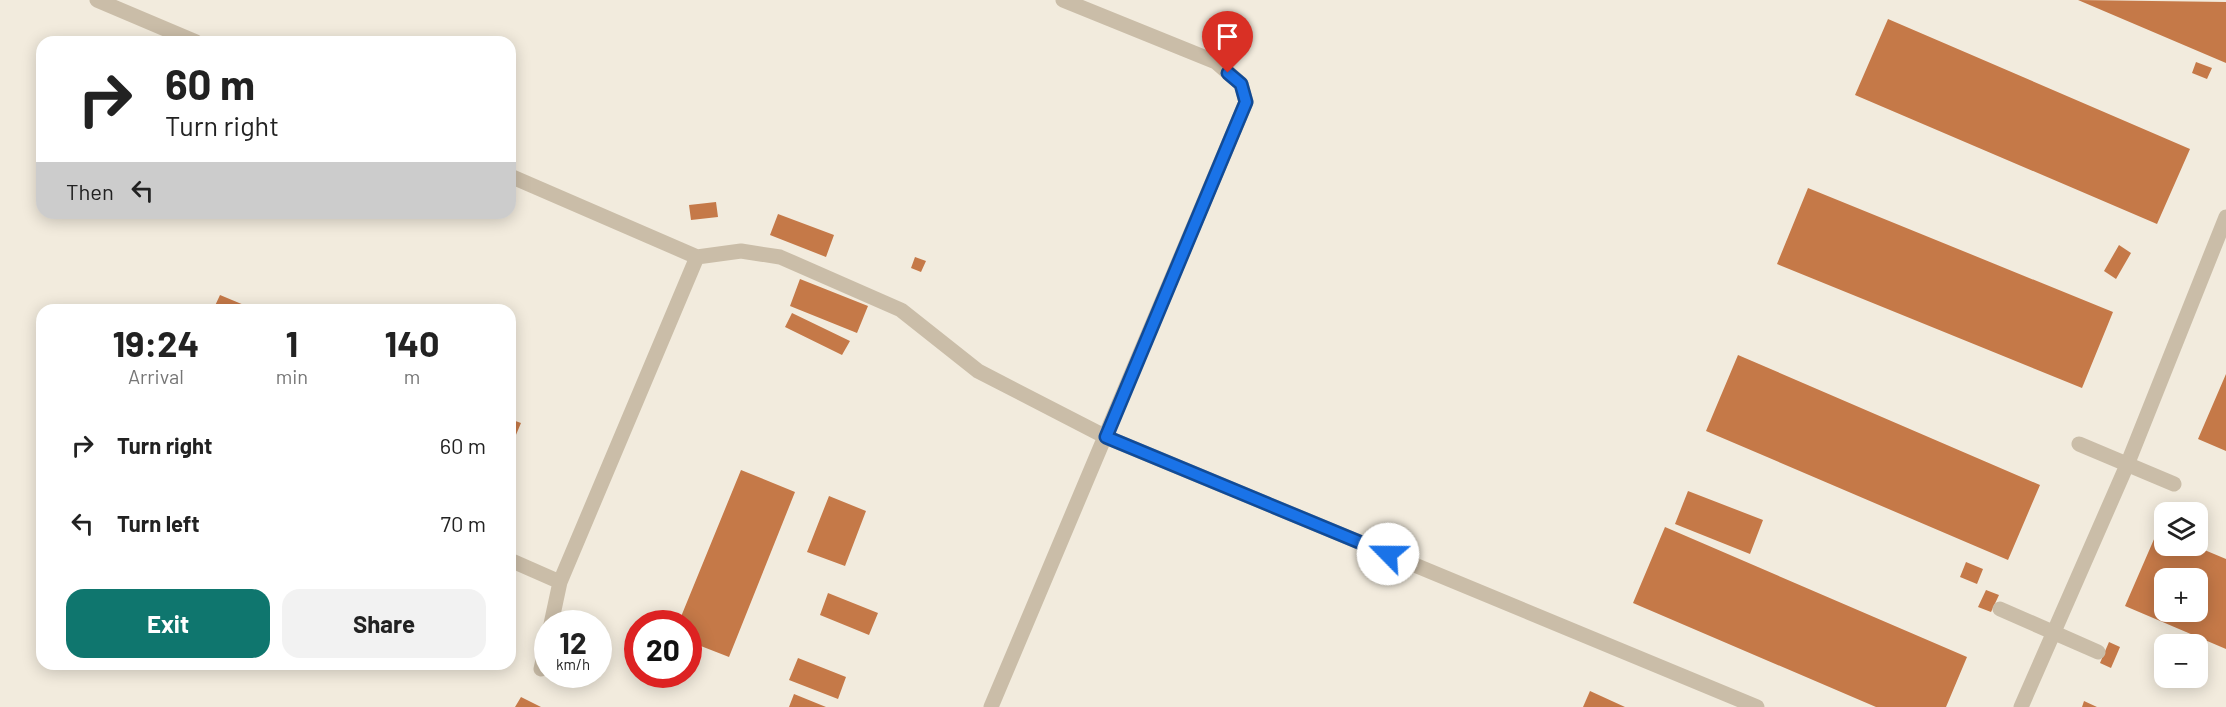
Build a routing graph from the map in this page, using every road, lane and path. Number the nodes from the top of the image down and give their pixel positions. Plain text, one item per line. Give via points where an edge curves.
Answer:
1 (97, 0) edge
2 (1063, 0) edge
3 (182, 36) edge
4 (516, 179) edge
5 (2226, 217) edge
6 (698, 257) junction
7 (1106, 437) junction
8 (2079, 444) dead end
9 (2127, 465) junction
10 (2174, 484) dead end
11 (516, 563) edge
12 (560, 582) junction
13 (2000, 609) dead end
14 (554, 610) edge
15 (2054, 633) junction
16 (2098, 652) dead end
17 (991, 707) edge
18 (1757, 707) edge
19 (2021, 707) edge

1 - 3 lane
2 - 7 lane via 1216,62 1241,84 1246,102
4 - 6 lane
5 - 9 lane
6 - 7 lane via 741,251 780,257 901,310 978,371
6 - 12 lane
7 - 17 lane
7 - 18 lane
8 - 9 lane
9 - 10 lane
9 - 15 lane
11 - 12 lane
12 - 14 lane
13 - 15 lane
15 - 16 lane
15 - 19 lane

